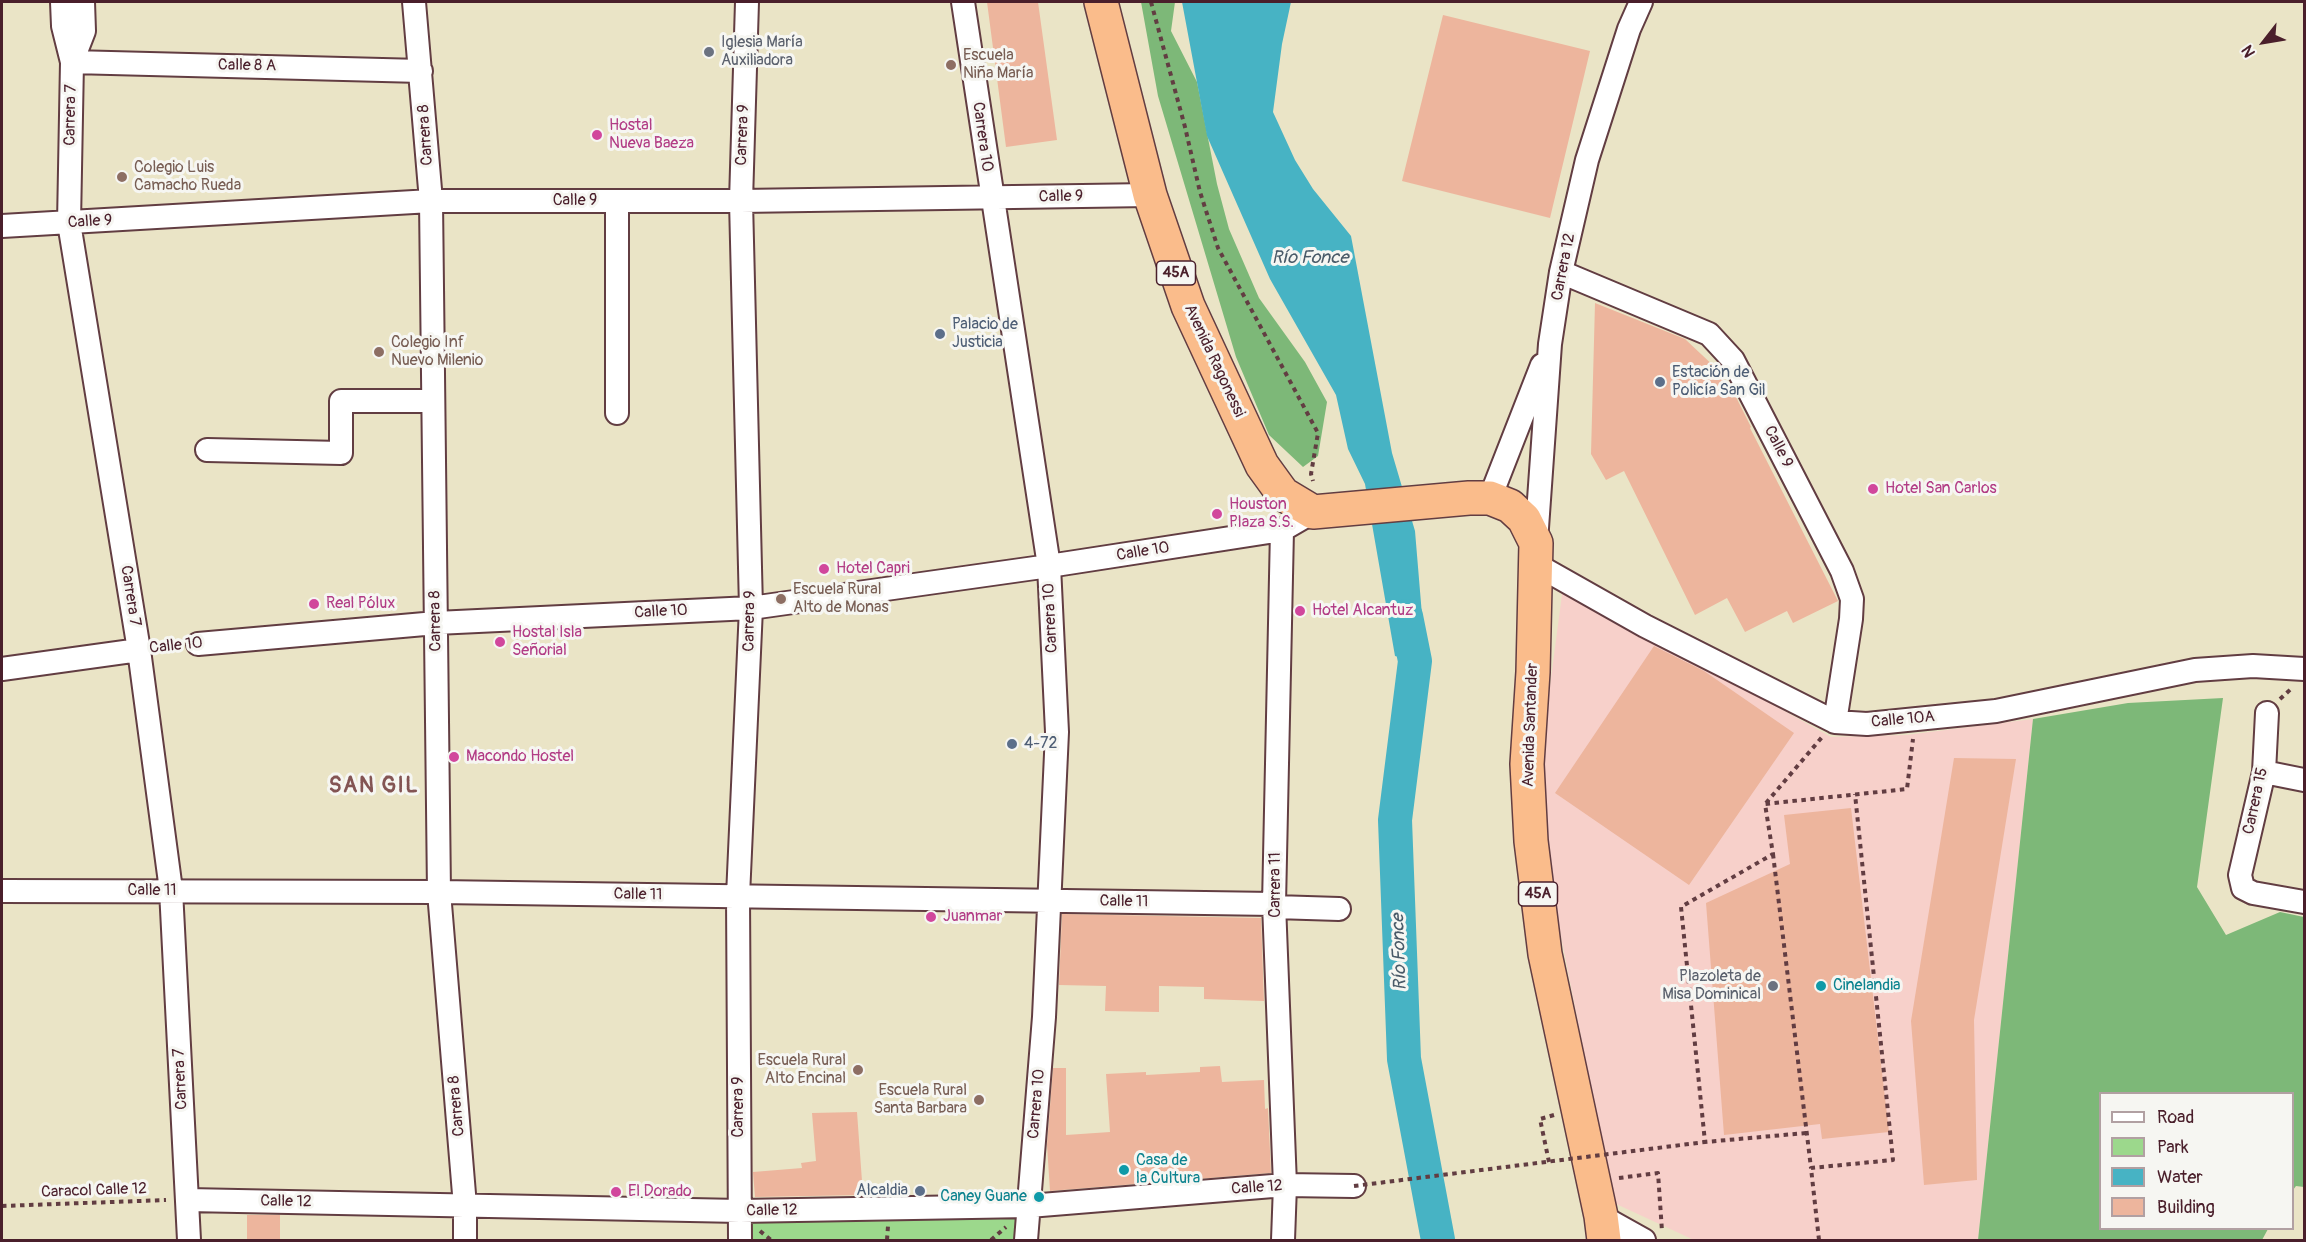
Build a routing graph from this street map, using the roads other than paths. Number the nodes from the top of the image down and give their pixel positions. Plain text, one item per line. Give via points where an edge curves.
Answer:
1 (62, 2) edge
2 (83, 2) edge
3 (414, 2) edge
4 (747, 2) edge
5 (963, 2) edge
6 (1101, 2) edge
7 (1641, 2) edge
8 (72, 62) junction
9 (422, 71) junction
10 (1150, 195) junction
11 (991, 199) junction
12 (431, 201) junction
13 (617, 201) junction
14 (741, 201) junction
15 (69, 223) junction
16 (2, 226) edge
17 (1561, 272) junction
18 (1550, 344) junction
19 (433, 401) junction
20 (616, 413) dead end
21 (207, 450) dead end
22 (1480, 498) junction
23 (1323, 511) junction
24 (1282, 530) junction
25 (1536, 554) junction
26 (1049, 566) junction
27 (751, 608) junction
28 (436, 623) junction
29 (198, 644) road end
30 (139, 650) junction
31 (2, 669) edge
32 (2300, 677) edge
33 (2267, 713) road end
34 (1835, 722) junction
35 (2264, 772) junction
36 (2304, 780) edge
37 (171, 890) junction
38 (2, 891) edge
39 (439, 892) junction
40 (738, 896) junction
41 (1048, 901) junction
42 (2304, 902) edge
43 (1275, 905) junction
44 (1339, 909) dead end
45 (1285, 1185) junction
46 (1354, 1186) road end
47 (188, 1200) junction
48 (465, 1206) junction
49 (1029, 1206) junction
50 (740, 1211) junction
51 (1602, 1228) edge
52 (189, 1240) edge
53 (465, 1240) edge
54 (740, 1240) edge
55 (1026, 1240) edge
56 (1283, 1240) edge
57 (1644, 1240) edge

1 - 8 street, Carrera 7
2 - 8 street, Carrera 7 via 84,31
3 - 9 street, Carrera 8
4 - 14 street, Carrera 9
5 - 11 street, Carrera 10
6 - 10 highway, Avenida Ragonessi / 45A
7 - 17 street, Carrera 12 via 1587,160
8 - 9 street, Calle 8 A
8 - 15 street, Carrera 7
9 - 12 street, Carrera 8
10 - 11 street, Calle 9
10 - 23 highway, Avenida Ragonessi / 45A via 1188,306 1262,465 1283,494
11 - 14 street, Calle 9
11 - 26 street, Carrera 10
12 - 13 street, Calle 9
12 - 15 street, Calle 9
12 - 19 street, Carrera 8
13 - 14 street, Calle 9
13 - 20 street
14 - 27 street, Carrera 9
15 - 16 street, Calle 9
15 - 30 street, Carrera 7
17 - 18 street, Carrera 12
17 - 34 street, Calle 9 via 1709,334 1733,360 1842,572 1852,599
18 - 22 street
18 - 25 street, Carrera 12
19 - 21 street via 341,400 340,453
19 - 28 street, Carrera 8
22 - 23 highway
22 - 25 highway via 1510,506 1524,519
23 - 24 street, Calle 10
24 - 26 street, Calle 10
24 - 43 street, Carrera 11
25 - 34 street, Calle 10A via 1645,626
25 - 51 highway, Avenida Santander / 45A via 1527,764 1531,840 1545,954
26 - 27 street, Calle 10
26 - 41 street, Carrera 10 via 1057,732
27 - 28 street, Calle 10
27 - 40 street, Carrera 9
28 - 29 street, Calle 10
28 - 39 street, Carrera 8
30 - 31 street, Calle 10
30 - 37 street, Carrera 7
32 - 34 street, Calle 10A via 2253,666 2195,669 1996,711 1867,724
33 - 35 street, Carrera 15
35 - 36 street
35 - 42 street, Carrera 15 via 2240,875 2243,888
37 - 38 street, Calle 11
37 - 39 street, Calle 11
37 - 47 street, Carrera 7
39 - 40 street, Calle 11
39 - 48 street, Carrera 8
40 - 41 street, Calle 11
40 - 50 street, Carrera 9
41 - 43 street, Calle 11
41 - 49 street, Carrera 10 via 1044,1017
43 - 44 street, Calle 11
43 - 45 street, Carrera 11
45 - 46 street, Calle 12
45 - 49 street, Calle 12
45 - 56 street, Carrera 11
47 - 48 street, Calle 12
47 - 52 street, Carrera 7
48 - 50 street, Calle 12
48 - 53 street, Carrera 8
49 - 50 street, Calle 12
49 - 55 street, Carrera 10
50 - 54 street, Carrera 9
51 - 57 street

